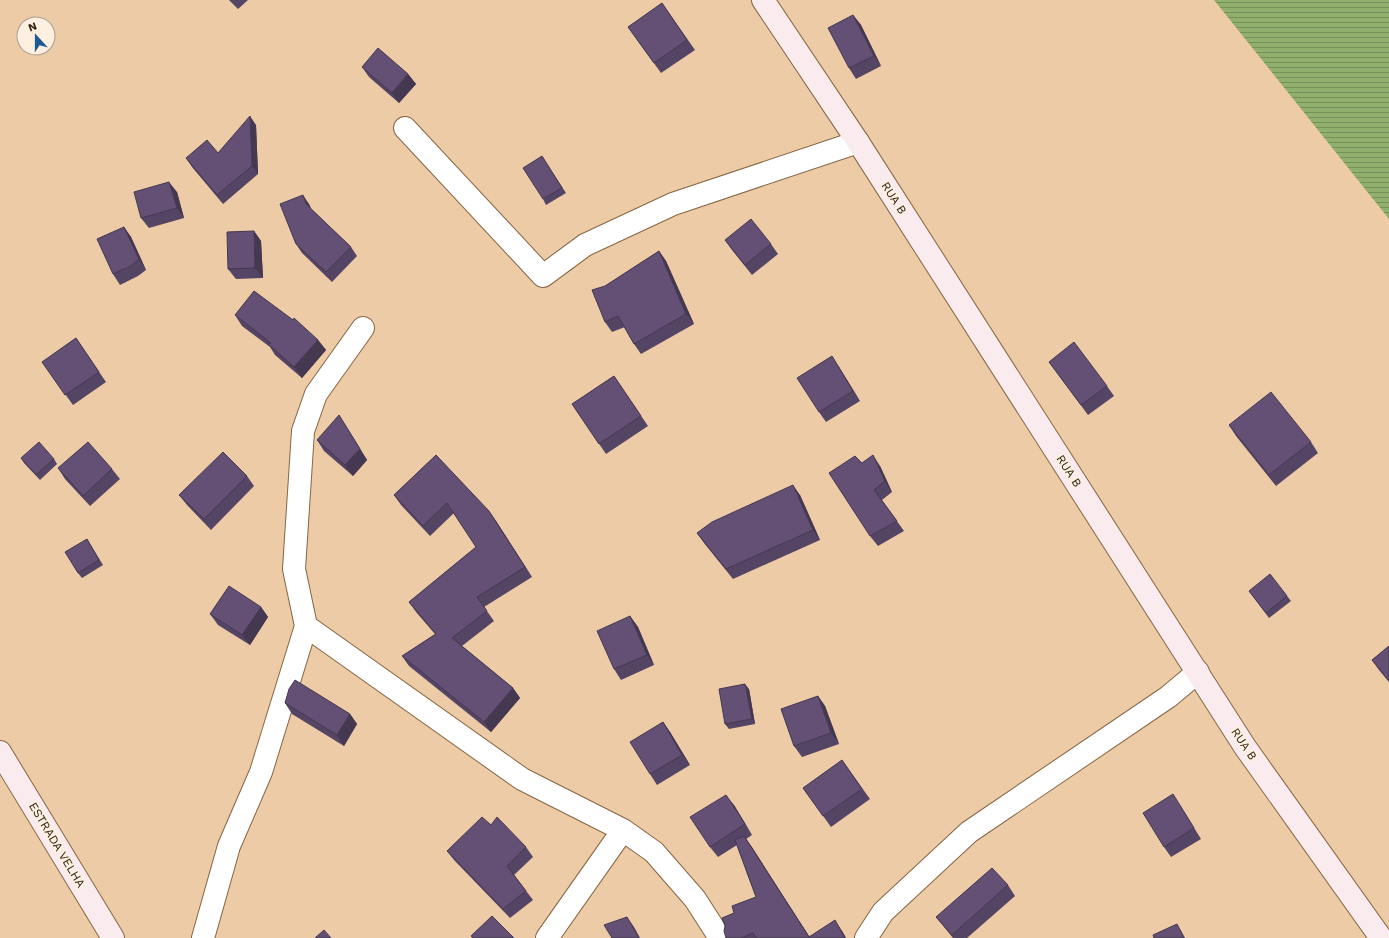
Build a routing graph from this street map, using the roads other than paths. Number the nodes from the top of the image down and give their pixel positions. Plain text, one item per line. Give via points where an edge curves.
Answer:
1 (763, 0) edge
2 (406, 128) dead end
3 (858, 142) junction
4 (363, 328) dead end
5 (306, 626) junction
6 (1198, 672) junction
7 (0, 752) edge
8 (623, 830) junction
9 (113, 938) edge
10 (203, 938) edge
11 (547, 938) edge
12 (720, 938) edge
13 (866, 938) edge
14 (1381, 938) edge

1 - 3 main road, RUA B
2 - 3 street via 543,276 585,245 673,204
3 - 6 main road, RUA B
4 - 5 street via 316,394 304,431 294,568
5 - 8 street via 522,779
5 - 10 street via 261,772 229,846
6 - 13 street via 1168,697 969,832 883,912
6 - 14 main road, RUA B via 1245,747
7 - 9 main road, ESTRADA VELHA
8 - 11 street
8 - 12 street via 654,852 695,899

